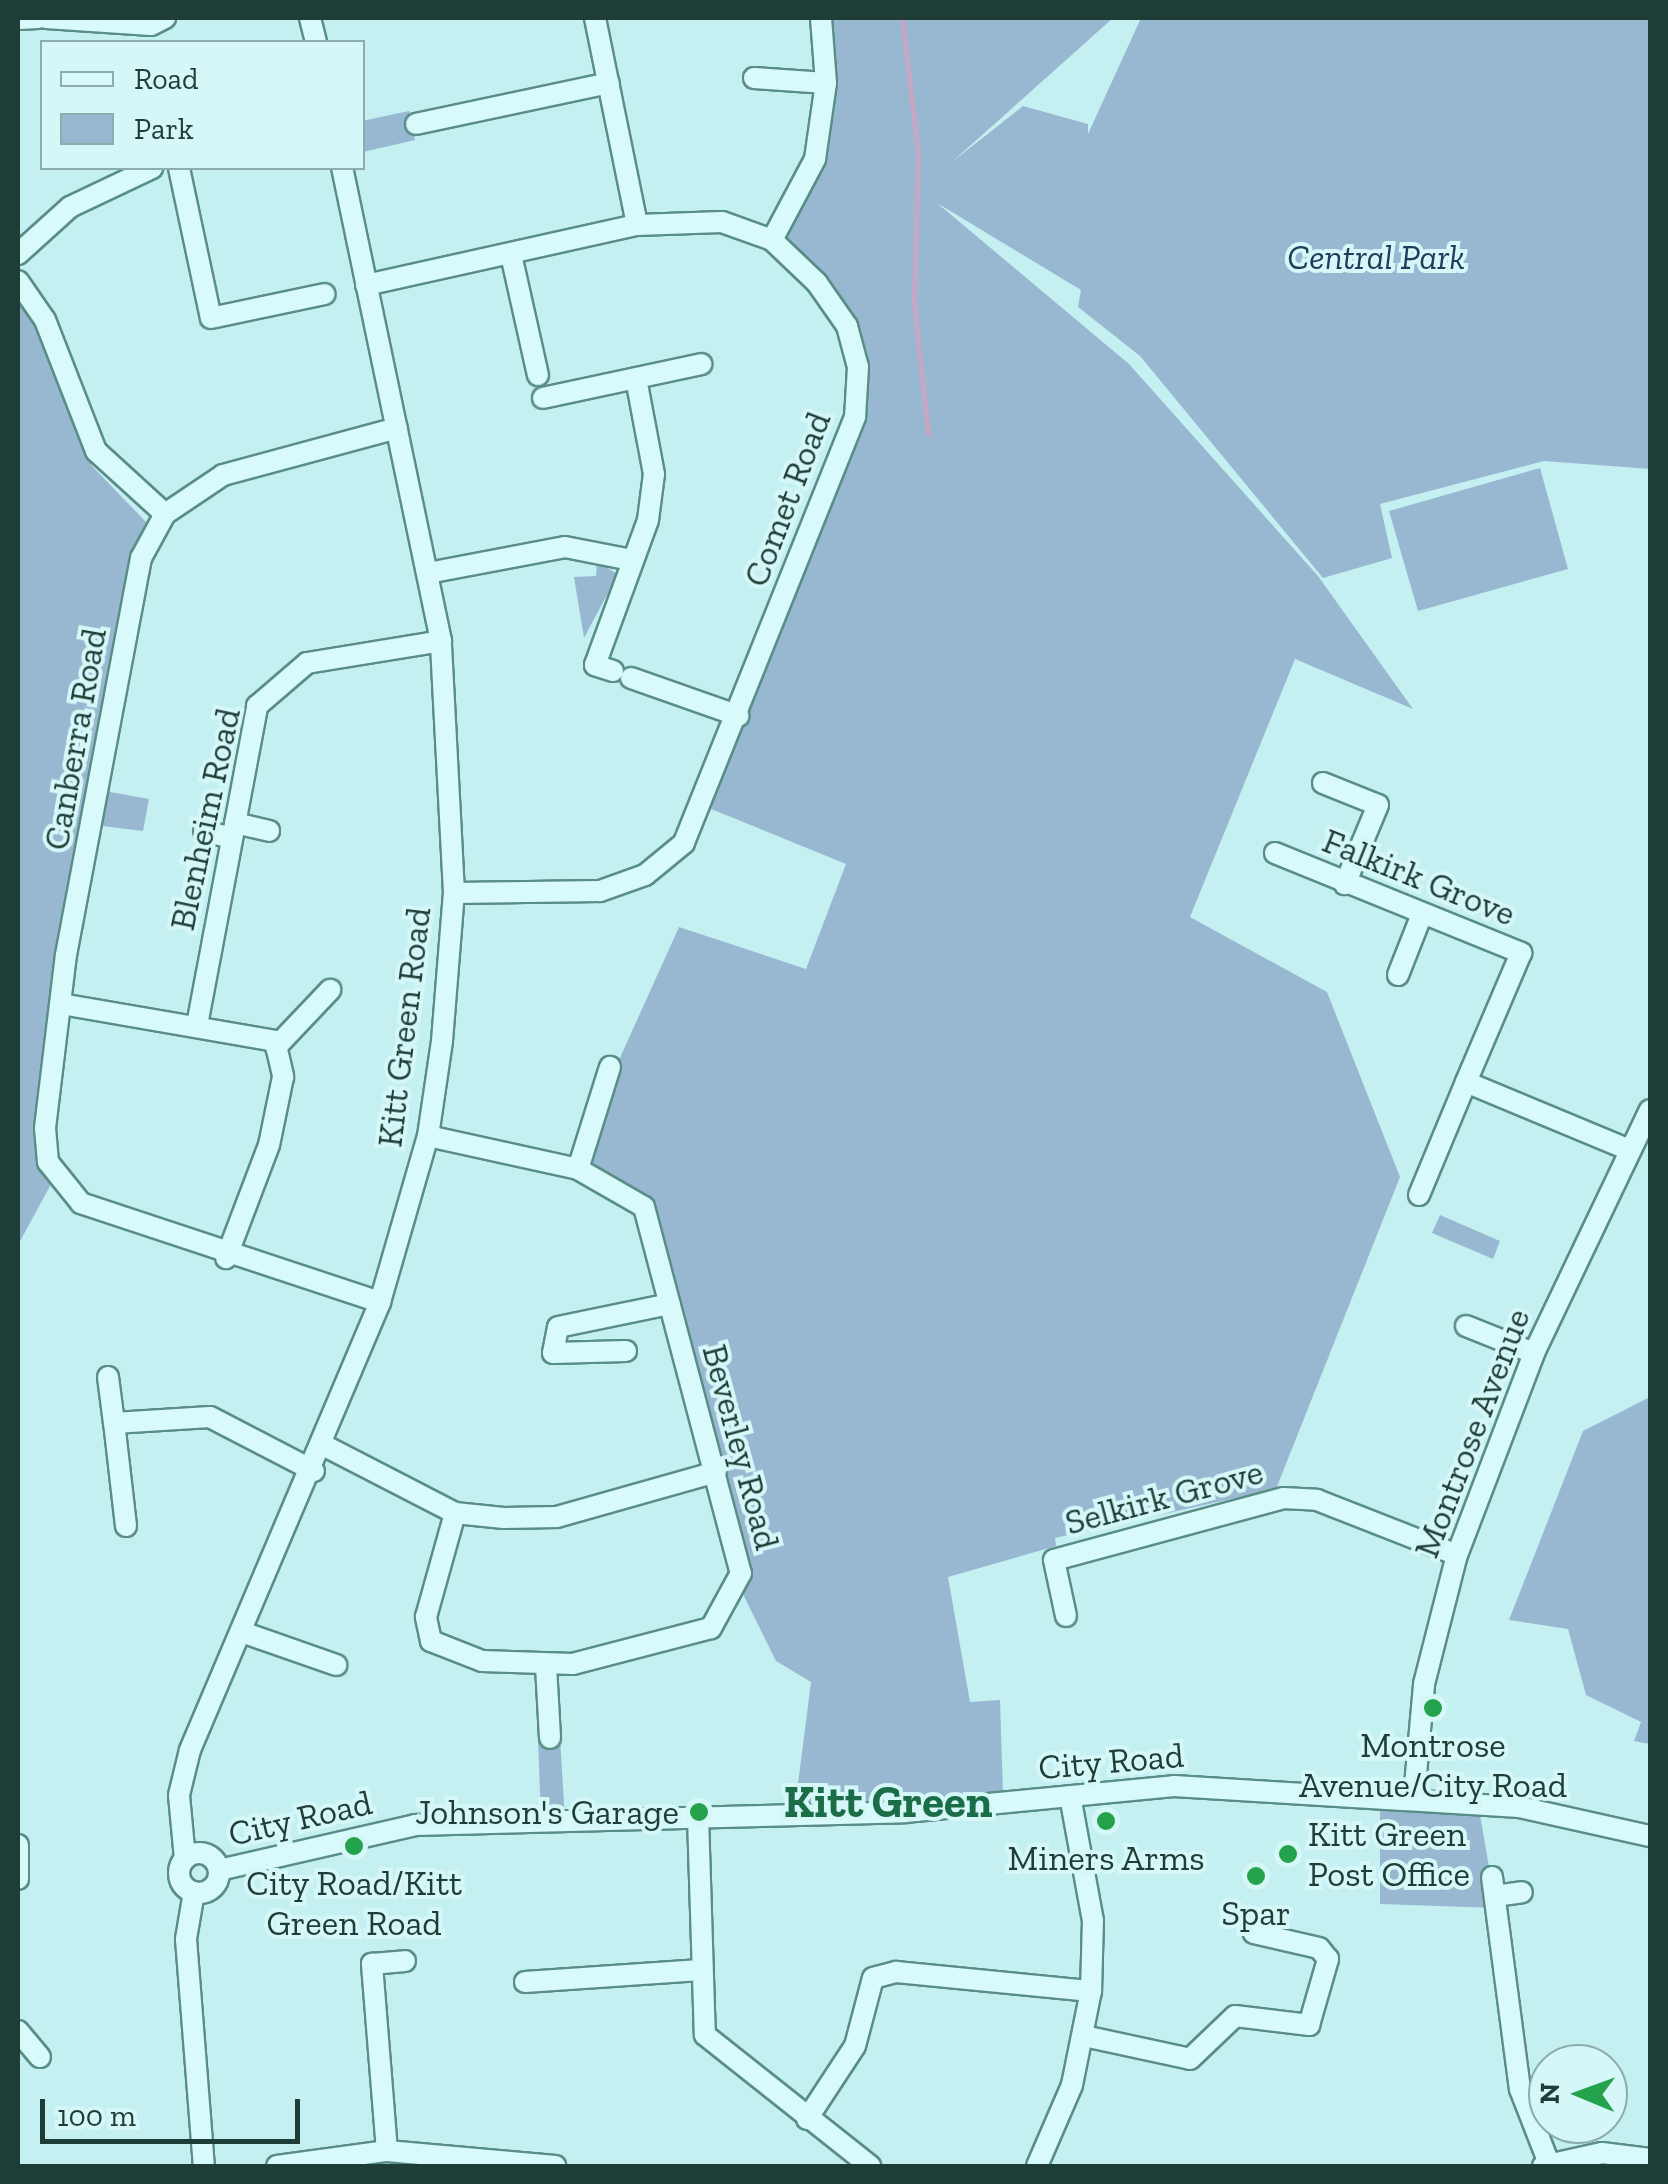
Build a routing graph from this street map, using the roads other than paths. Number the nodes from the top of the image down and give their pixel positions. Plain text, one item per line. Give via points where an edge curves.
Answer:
1 (38, 18) edge
2 (46, 18) edge
3 (595, 18) edge
4 (822, 18) edge
5 (18, 19) edge
6 (157, 28) edge
7 (754, 78) dead end
8 (609, 83) junction
9 (826, 83) junction
10 (416, 124) dead end
11 (148, 170) edge
12 (180, 170) edge
13 (342, 170) edge
14 (637, 226) junction
15 (772, 240) junction
16 (18, 254) edge
17 (512, 259) junction
18 (18, 281) edge
19 (366, 285) junction
20 (326, 294) dead end
21 (701, 364) dead end
22 (538, 374) dead end
23 (636, 379) junction
24 (542, 398) dead end
25 (397, 428) junction
26 (165, 514) junction
27 (631, 560) junction
28 (428, 573) junction
29 (440, 641) junction
30 (739, 716) junction
31 (1323, 783) dead end
32 (269, 830) dead end
33 (204, 831) dead end
34 (234, 831) junction
35 (1275, 853) dead end
36 (1346, 884) junction
37 (454, 894) junction
38 (1422, 914) junction
39 (1398, 975) dead end
40 (330, 990) dead end
41 (67, 1005) junction
42 (197, 1025) junction
43 (276, 1047) junction
44 (610, 1067) dead end
45 (1466, 1082) junction
46 (1649, 1116) edge
47 (428, 1136) junction
48 (1630, 1150) junction
49 (578, 1168) junction
50 (1419, 1195) dead end
51 (226, 1258) junction
52 (380, 1302) junction
53 (670, 1304) junction
54 (1466, 1326) dead end
55 (626, 1352) dead end
56 (1534, 1353) junction
57 (108, 1377) dead end
58 (114, 1423) junction
59 (325, 1446) junction
60 (314, 1471) junction
61 (716, 1472) junction
62 (455, 1513) junction
63 (126, 1526) dead end
64 (1457, 1555) junction
65 (1066, 1616) dead end
66 (242, 1632) junction
67 (336, 1665) dead end
68 (546, 1666) junction
69 (550, 1738) dead end
70 (1070, 1796) junction
71 (1414, 1797) junction
72 (698, 1816) junction
73 (1650, 1836) edge
74 (18, 1846) edge
75 (185, 1860) junction
76 (219, 1870) junction
77 (18, 1879) edge
78 (194, 1892) junction
79 (1522, 1892) dead end
80 (1254, 1934) dead end
81 (405, 1961) dead end
82 (701, 1970) junction
83 (526, 1982) dead end
84 (1091, 1991) junction
85 (1084, 2036) junction
86 (807, 2118) junction
87 (387, 2151) junction
88 (1650, 2159) edge
89 (208, 2166) edge
90 (277, 2166) edge
91 (554, 2166) edge
92 (870, 2166) edge
93 (1037, 2166) edge
94 (1547, 2166) edge

1 - 5 street
2 - 6 street
3 - 8 street
4 - 9 street
7 - 9 street
8 - 10 street
8 - 14 street
9 - 15 street via 816,158
11 - 16 street via 70,207
12 - 20 street via 211,318
13 - 19 street, Kitt Green Road
14 - 15 street, Comet Road via 722,222
14 - 17 street, Comet Road
15 - 30 street, Comet Road via 847,326 858,367 855,417
17 - 19 street, Comet Road
17 - 22 street
18 - 26 street via 45,320 96,451
19 - 25 street, Kitt Green Road
21 - 23 street
23 - 24 street
23 - 27 street via 654,474
25 - 26 street, Canberra Road via 223,474
25 - 28 street, Kitt Green Road
26 - 41 street, Canberra Road via 66,956
27 - 28 street via 565,547
27 - 30 street via 595,665
28 - 29 street, Kitt Green Road
29 - 34 street, Blenheim Road via 306,663 278,678 257,706
29 - 37 street, Kitt Green Road
30 - 37 street, Comet Road via 700,815 645,875 600,891
31 - 36 street via 1378,804
32 - 34 street
33 - 34 street
34 - 42 street, Blenheim Road
35 - 36 street, Falkirk Grove
36 - 38 street, Falkirk Grove
37 - 47 street, Kitt Green Road
38 - 39 street
38 - 45 street, Falkirk Grove via 1521,953
40 - 43 street
41 - 42 street
41 - 51 street, Canberra Road via 46,1128 59,1182 81,1203
42 - 43 street
43 - 51 street via 283,1077 269,1145
44 - 49 street
45 - 48 street
45 - 50 street, Falkirk Grove
46 - 48 street, Montrose Avenue
47 - 49 street, Beverley Road
47 - 52 street, Kitt Green Road
48 - 56 street, Montrose Avenue
49 - 53 street, Beverley Road via 644,1207
51 - 52 street, Canberra Road
52 - 59 street, Kitt Green Road
53 - 55 street via 558,1327 554,1353
53 - 61 street, Beverley Road
54 - 56 street
56 - 64 street, Montrose Avenue
57 - 58 street
58 - 60 street via 210,1417
58 - 63 street
59 - 60 street, Kitt Green Road
59 - 62 street
60 - 66 street, Kitt Green Road
61 - 62 street via 557,1517
61 - 68 street, Beverley Road via 740,1574 710,1628
62 - 68 street, Beverley Road via 426,1617 431,1641 482,1661
64 - 65 street, Selkirk Grove via 1317,1500 1283,1498 1054,1560
64 - 71 street, Montrose Avenue via 1424,1684
66 - 67 street
66 - 75 street, Kitt Green Road via 182,1777
68 - 69 street
70 - 71 street, City Road via 1206,1786
70 - 72 street, City Road
70 - 84 street via 1093,1920
71 - 73 street, City Road via 1548,1811
72 - 76 street, City Road via 415,1825
72 - 82 street
74 - 77 street
75 - 76 street via 207,1854
75 - 78 street via 180,1878
76 - 78 street via 211,1889
78 - 89 street via 186,1939
79 - 94 street via 1493,1886 1520,2089
80 - 85 street via 1319,1948 1328,1959 1309,2025 1236,2016 1190,2059
81 - 87 street via 372,1964
82 - 83 street
82 - 86 street via 710,2043
84 - 85 street
84 - 86 street via 896,1972 873,1978 855,2046
85 - 93 street
86 - 92 street
87 - 90 street
87 - 91 street
88 - 94 street via 1602,2153

